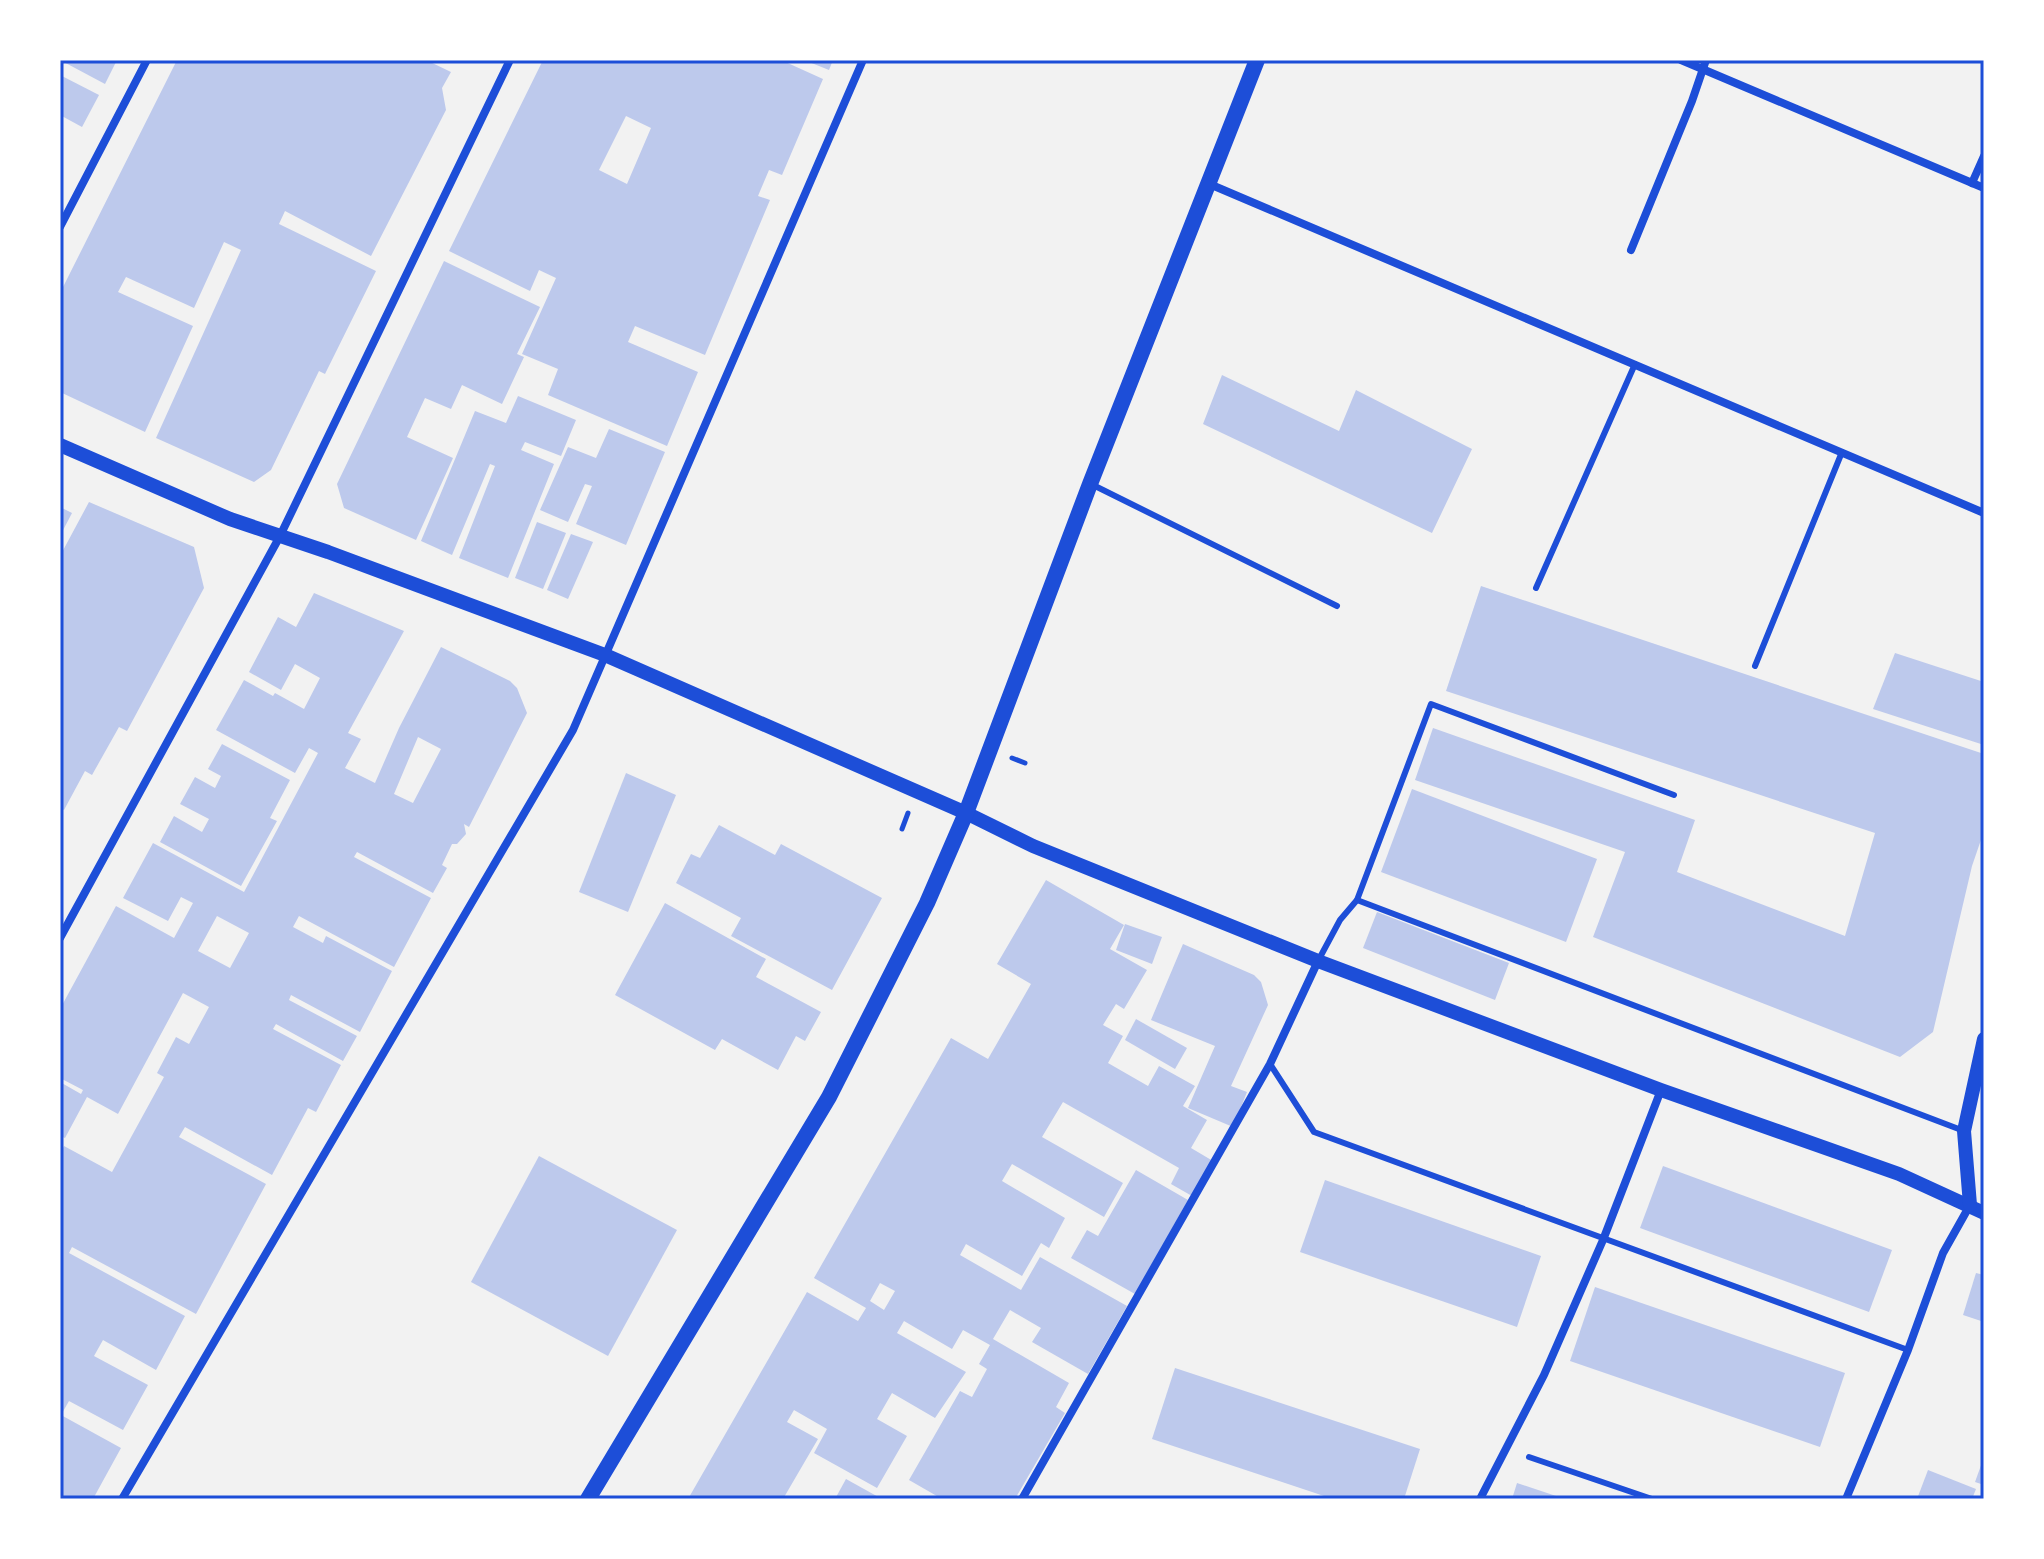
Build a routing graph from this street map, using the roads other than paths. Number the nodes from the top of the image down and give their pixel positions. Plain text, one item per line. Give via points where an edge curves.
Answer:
1 (147, 60) edge
2 (510, 60) edge
3 (863, 60) edge
4 (1257, 60) edge
5 (1681, 60) edge
6 (1704, 64) edge
7 (1984, 156) edge
8 (1206, 182) junction
9 (1972, 183) junction
10 (1984, 188) edge
11 (60, 227) edge
12 (1631, 250) dead end
13 (1635, 364) junction
14 (60, 445) edge
15 (1842, 452) junction
16 (1090, 484) junction
17 (1984, 513) edge
18 (280, 536) junction
19 (1536, 588) dead end
20 (1337, 606) dead end
21 (605, 655) junction
22 (1755, 666) dead end
23 (1674, 795) dead end
24 (966, 813) junction
25 (1357, 900) junction
26 (60, 938) edge
27 (1318, 961) junction
28 (1984, 1039) edge
29 (1270, 1064) junction
30 (1661, 1090) junction
31 (1964, 1131) junction
32 (1970, 1205) junction
33 (1984, 1213) edge
34 (1603, 1240) junction
35 (1908, 1350) junction
36 (1529, 1457) dead end
37 (122, 1499) edge
38 (588, 1499) edge
39 (1022, 1499) edge
40 (1480, 1499) edge
41 (1652, 1499) edge
42 (1846, 1499) edge

1 - 11 street
2 - 18 street
3 - 21 street
4 - 8 main road
5 - 6 street
6 - 9 street
6 - 12 street
7 - 9 street
8 - 13 street
8 - 16 main road
9 - 10 street
13 - 15 street
13 - 19 lane
14 - 18 street
15 - 17 street
15 - 22 lane
16 - 20 lane
16 - 24 main road
18 - 21 street
18 - 26 street
21 - 24 street
21 - 37 street via 573,730
23 - 25 lane via 1431,704
24 - 27 street via 1033,846
24 - 38 main road via 829,1097
25 - 27 lane
25 - 31 lane
27 - 29 street
27 - 30 street
28 - 31 street
29 - 34 lane via 1314,1132
29 - 39 street
30 - 32 street via 1899,1174
30 - 34 street
31 - 32 street
32 - 33 street
32 - 35 street via 1943,1253
34 - 35 lane
34 - 40 street via 1544,1375
35 - 42 street
36 - 41 lane

